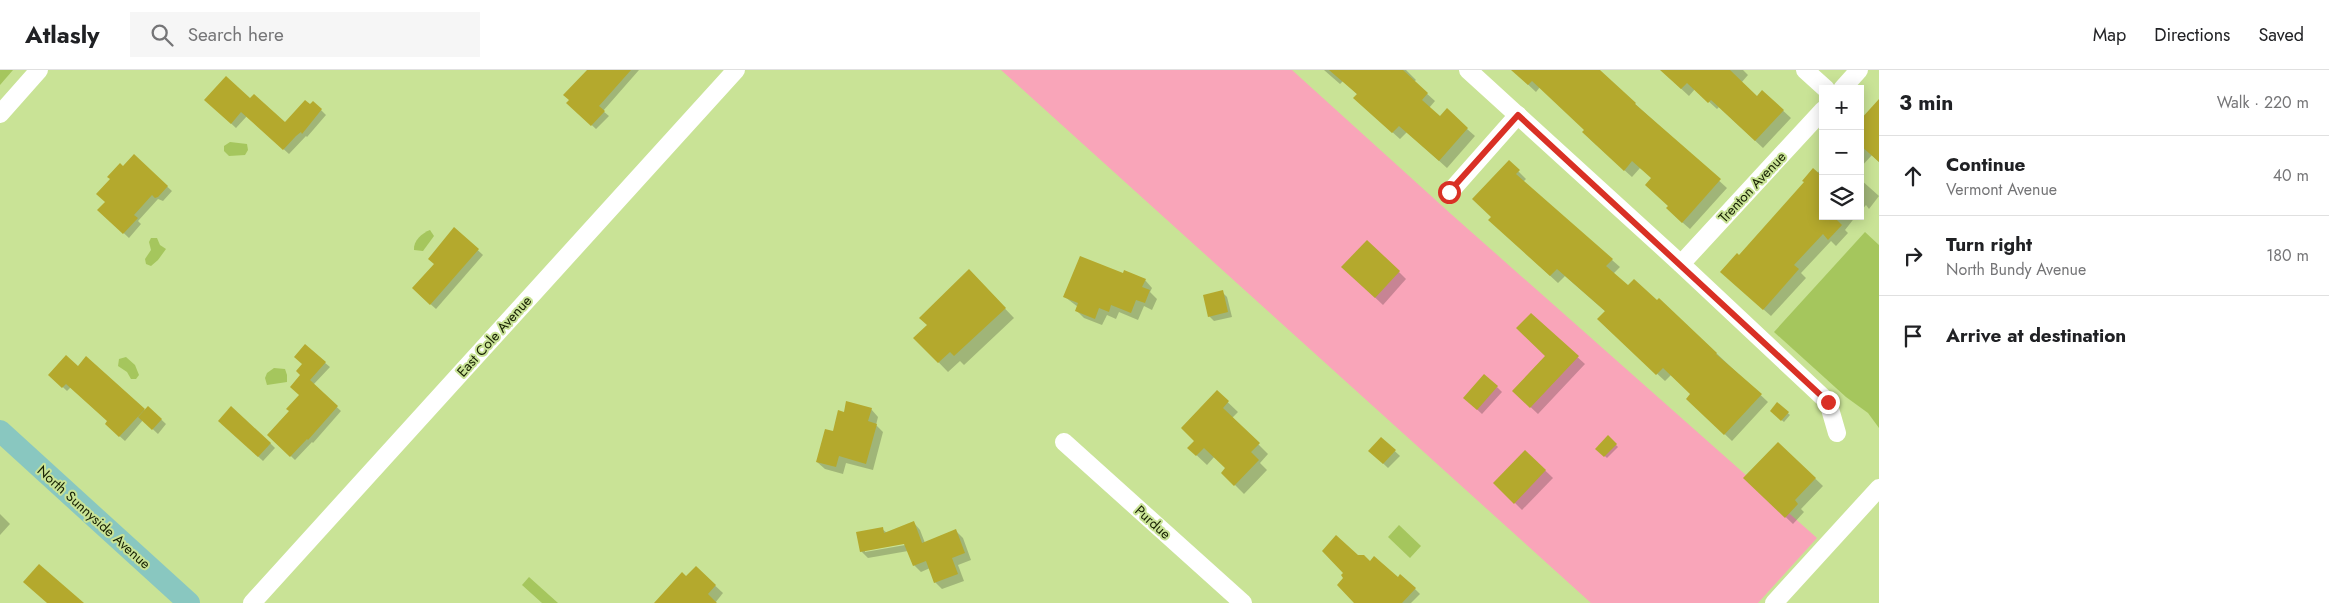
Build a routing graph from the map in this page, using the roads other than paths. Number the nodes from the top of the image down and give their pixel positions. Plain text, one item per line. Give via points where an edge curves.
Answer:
1 (39, 70) edge
2 (736, 70) edge
3 (1468, 70) edge
4 (1805, 70) edge
5 (1860, 70) edge
6 (1822, 85) edge
7 (1846, 85) edge
8 (0, 114) edge
9 (1819, 114) edge
10 (1518, 115) junction
11 (1449, 192) dead end
12 (1681, 264) junction
13 (0, 431) edge
14 (1837, 433) dead end
15 (1064, 442) dead end
16 (1879, 488) edge
17 (189, 603) edge
18 (252, 603) edge
19 (1242, 603) edge
20 (1774, 603) edge

1 - 8 street
2 - 18 street, East Cole Avenue
3 - 10 street
4 - 6 street
5 - 7 street
9 - 12 street, Trenton Avenue
10 - 11 street
10 - 12 street
12 - 14 street via 1828,402
13 - 17 main road, North Sunnyside Avenue
15 - 19 street, Purdue
16 - 20 street

